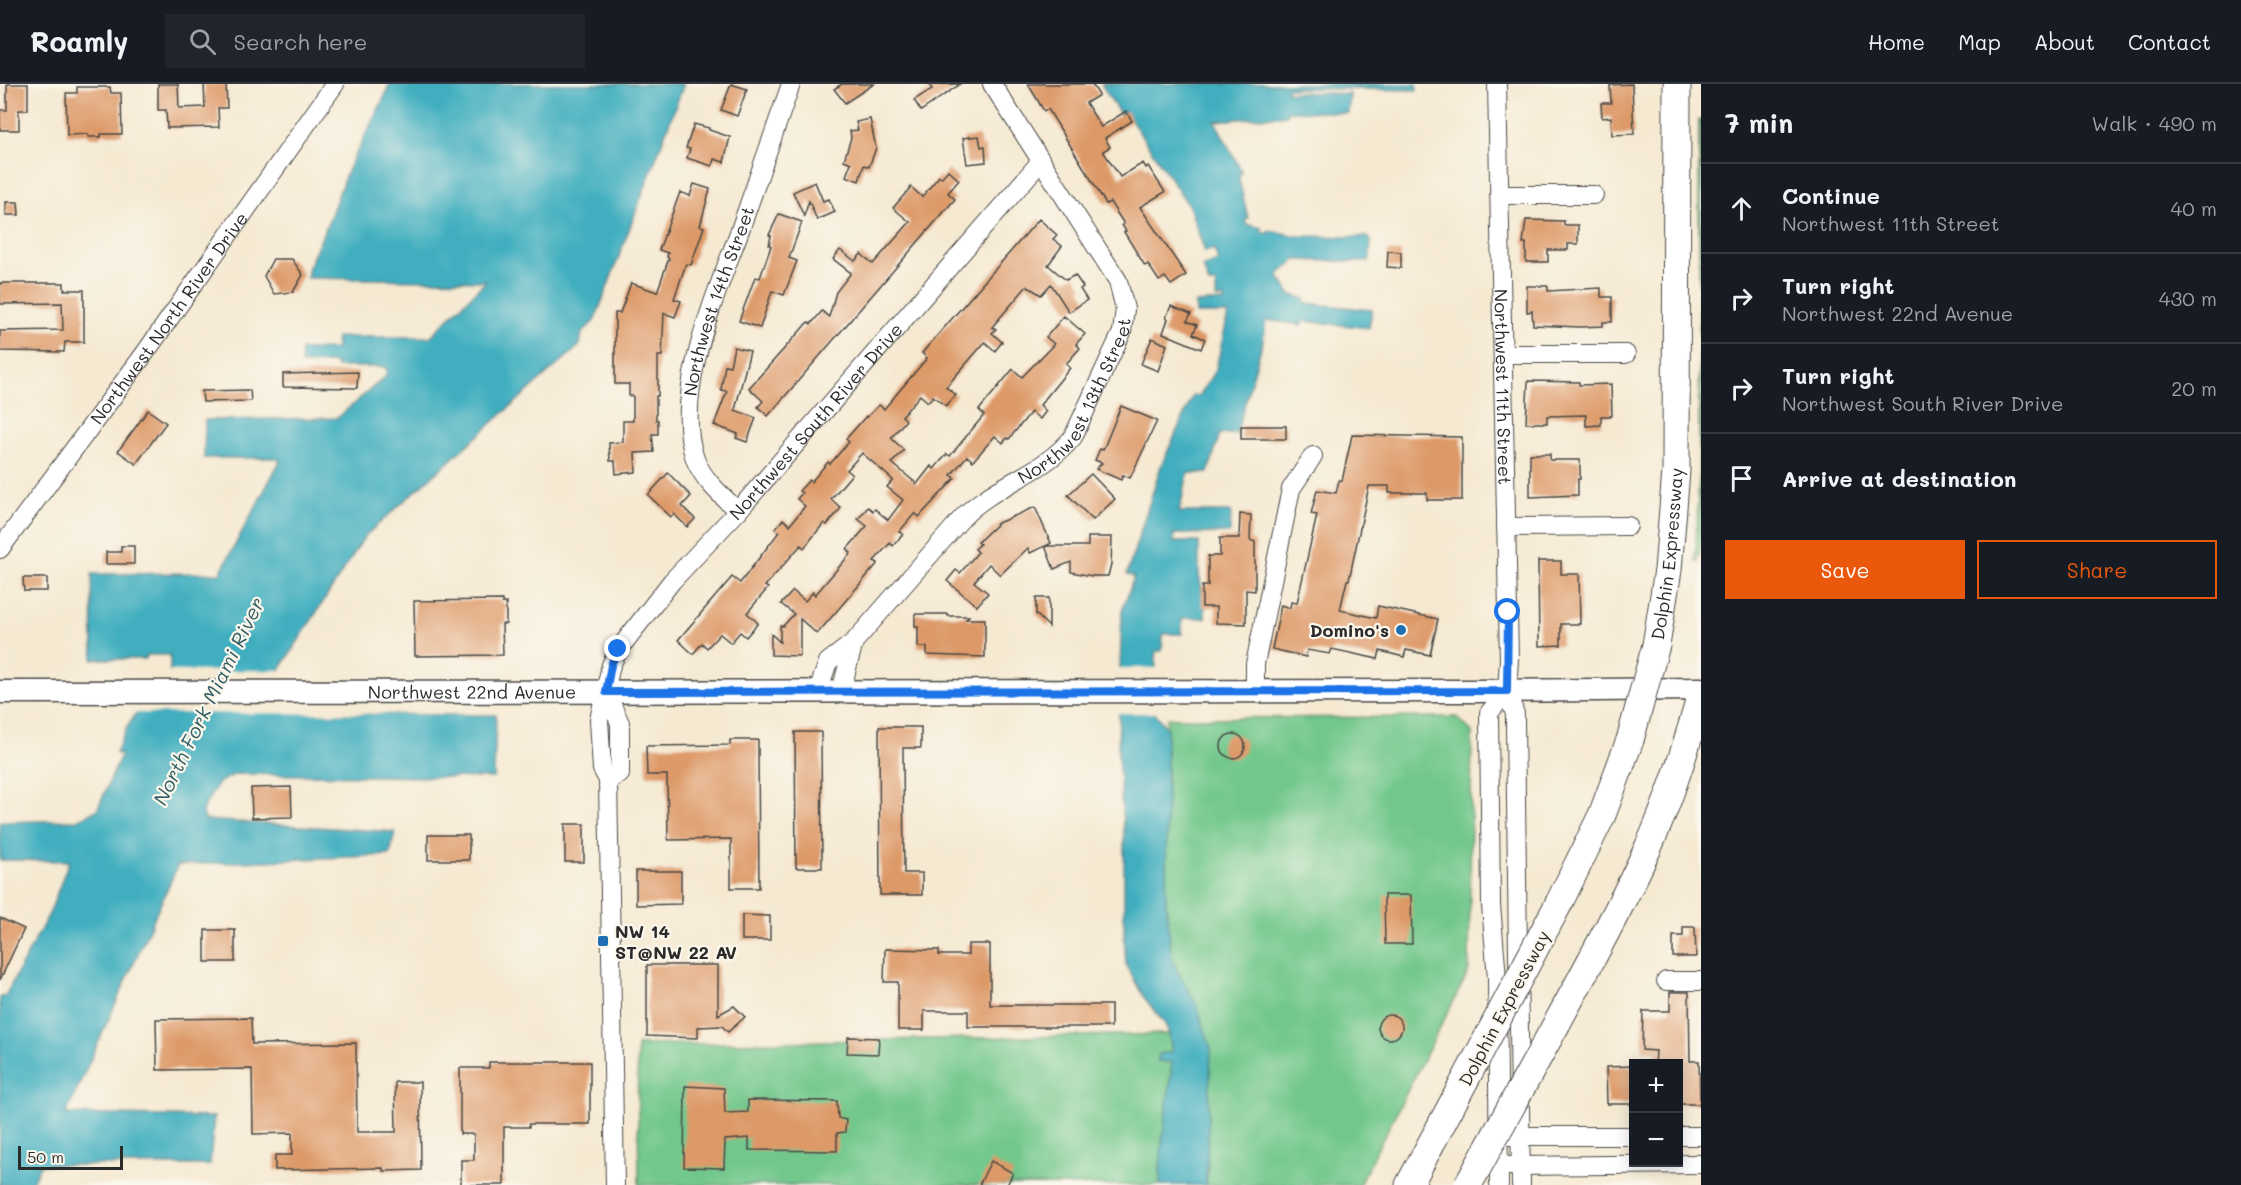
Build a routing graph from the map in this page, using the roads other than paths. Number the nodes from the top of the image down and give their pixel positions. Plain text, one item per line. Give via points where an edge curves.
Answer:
1 (335, 84) edge
2 (791, 84) edge
3 (992, 84) edge
4 (1497, 84) edge
5 (1677, 84) edge
6 (1041, 161) junction
7 (1501, 195) junction
8 (1594, 195) dead end
9 (1503, 354) junction
10 (1626, 354) dead end
11 (1313, 456) dead end
12 (738, 511) junction
13 (1628, 526) dead end
14 (1506, 527) junction
15 (0, 549) edge
16 (854, 642) junction
17 (1701, 689) edge
18 (818, 691) junction
19 (842, 691) junction
20 (1255, 691) junction
21 (1507, 691) junction
22 (0, 692) edge
23 (606, 692) junction
24 (1701, 695) edge
25 (1666, 981) dead end
26 (1701, 981) edge
27 (1610, 1135) junction
28 (1498, 1136) junction
29 (1520, 1136) junction
30 (1629, 1136) edge
31 (1683, 1136) edge
32 (1701, 1136) edge
33 (1701, 1164) edge
34 (1610, 1165) junction
35 (1499, 1166) junction
36 (1521, 1166) junction
37 (615, 1185) edge
38 (1409, 1185) edge
39 (1468, 1185) edge
40 (1499, 1185) edge
41 (1521, 1185) edge

1 - 15 street, Northwest North River Drive via 158,335
2 - 12 street, Northwest 14th Street via 697,354 691,390 690,428 695,457 705,478
3 - 6 street, Northwest 13th Street
4 - 7 street, Northwest 11th Street
5 - 38 highway, Dolphin Expressway, bridge via 1676,471 1670,559 1656,645 1630,740 1602,814 1560,903
6 - 12 street, Northwest South River Drive
6 - 16 street, Northwest 13th Street via 1118,280 1125,309 1122,332 1064,450 970,509
7 - 8 street
7 - 9 street, Northwest 11th Street
9 - 10 street
9 - 14 street, Northwest 11th Street
11 - 20 street via 1291,489 1255,664
12 - 23 street, Northwest South River Drive via 672,581 618,649
13 - 14 street
14 - 21 street, Northwest 11th Street
16 - 18 street, Northwest 13th Street via 828,662
16 - 19 street, Northwest 13th Street
17 - 21 main road, Northwest 22nd Avenue
18 - 19 main road, Northwest 22nd Avenue
18 - 23 main road, Northwest 22nd Avenue
19 - 20 main road, Northwest 22nd Avenue
20 - 21 main road, Northwest 22nd Avenue
21 - 28 street via 1489,713
21 - 29 street, Northwest 11th Street via 1515,714
22 - 23 main road, Northwest 22nd Avenue
23 - 37 street via 620,723 620,774 608,780
24 - 39 highway, bridge via 1648,848 1602,941
25 - 26 street
27 - 29 street
27 - 30 street
27 - 34 street
28 - 29 street
28 - 35 street
29 - 36 street, Northwest 11th Street
31 - 32 street
33 - 34 street
34 - 36 street
35 - 36 street
35 - 40 street
36 - 41 street, Northwest 11th Street

